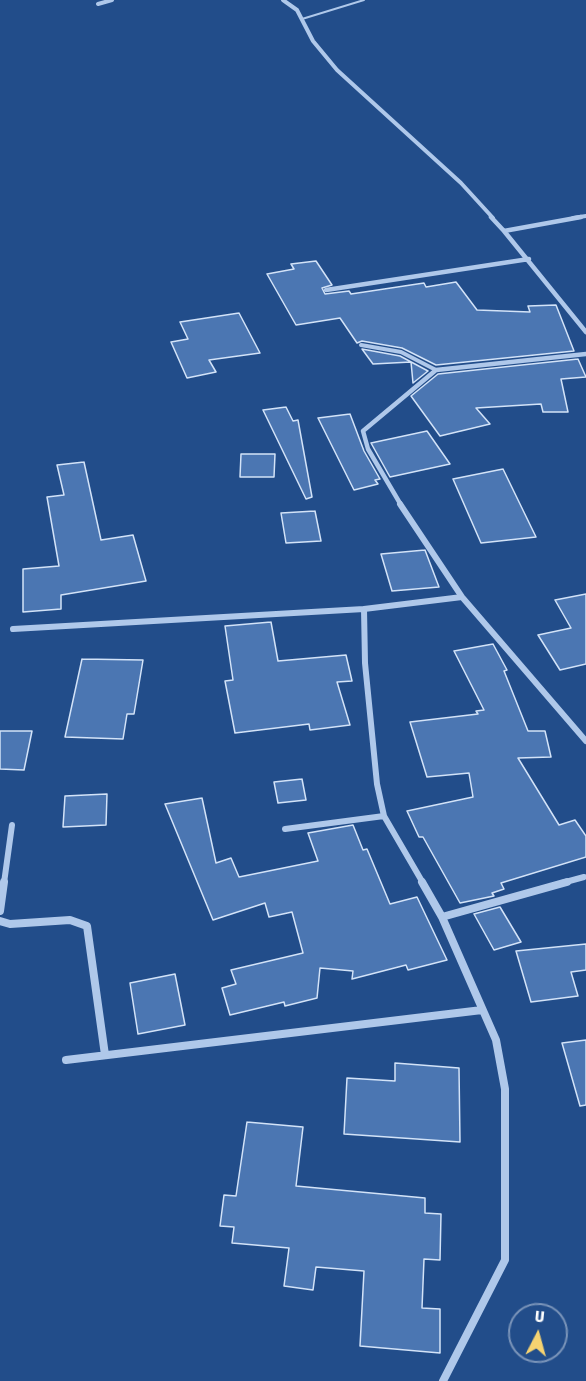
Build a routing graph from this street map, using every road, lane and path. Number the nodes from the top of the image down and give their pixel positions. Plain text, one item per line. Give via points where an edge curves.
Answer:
1 (112, 0) edge
2 (283, 0) edge
3 (364, 0) edge
4 (98, 4) dead end
5 (302, 19) junction
6 (586, 216) edge
7 (504, 231) junction
8 (529, 259) junction
9 (326, 290) dead end
10 (586, 332) edge
11 (361, 345) dead end
12 (586, 345) edge
13 (586, 353) edge
14 (436, 369) junction
15 (462, 597) junction
16 (364, 609) junction
17 (13, 629) dead end
18 (586, 741) edge
19 (384, 816) junction
20 (12, 825) dead end
21 (285, 829) dead end
22 (584, 877) dead end
23 (0, 911) edge
24 (442, 917) junction
25 (0, 921) edge
26 (482, 1010) junction
27 (105, 1055) junction
28 (66, 1060) dead end
29 (443, 1381) edge

1 - 4 street
2 - 5 street
3 - 5 lane
5 - 7 street via 313,41 337,70 461,183
6 - 7 street
7 - 8 street
8 - 9 street
8 - 10 street
11 - 14 lane via 401,352
12 - 13 street
13 - 14 street
14 - 15 street via 370,423 363,431 364,441
15 - 16 street
15 - 18 street
16 - 17 street
16 - 19 street via 365,663 377,784
19 - 21 street
19 - 24 street
20 - 23 street
22 - 24 street
24 - 26 street
25 - 27 street via 10,924 70,920 87,926
26 - 27 street
26 - 29 street via 496,1040 505,1089 505,1260
27 - 28 street

